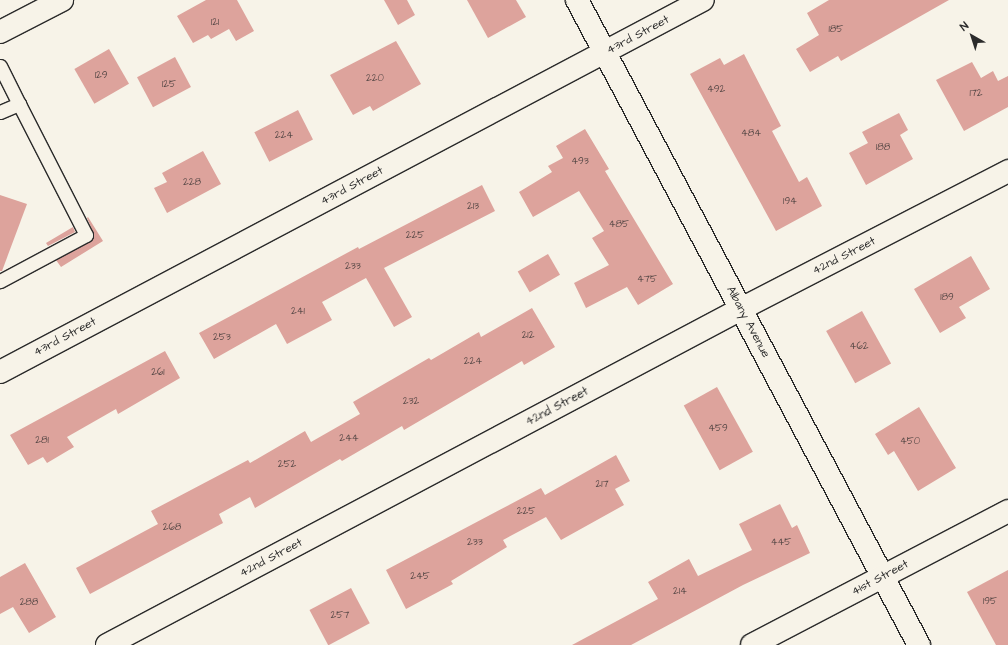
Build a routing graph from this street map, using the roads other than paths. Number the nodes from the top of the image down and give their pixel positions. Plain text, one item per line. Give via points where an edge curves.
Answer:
1 (62, 0) edge
2 (577, 0) edge
3 (703, 0) edge
4 (0, 32) edge
5 (605, 53) junction
6 (0, 66) edge
7 (19, 104) junction
8 (0, 112) edge
9 (1008, 171) edge
10 (0, 282) edge
11 (741, 309) junction
12 (0, 372) edge
13 (1008, 511) edge
14 (882, 576) junction
15 (107, 645) edge
16 (752, 645) edge
17 (919, 645) edge

1 - 4 street
2 - 5 street, Albany Avenue
3 - 5 street, 43rd Street
5 - 11 street, Albany Avenue
5 - 12 street, 43rd Street
6 - 7 lane
7 - 8 lane
7 - 10 lane via 86,234
9 - 11 street, 42nd Street
11 - 14 street, Albany Avenue
11 - 15 street, 42nd Street
13 - 14 street, 41st Street
14 - 16 street, 41st Street
14 - 17 street, Albany Avenue

